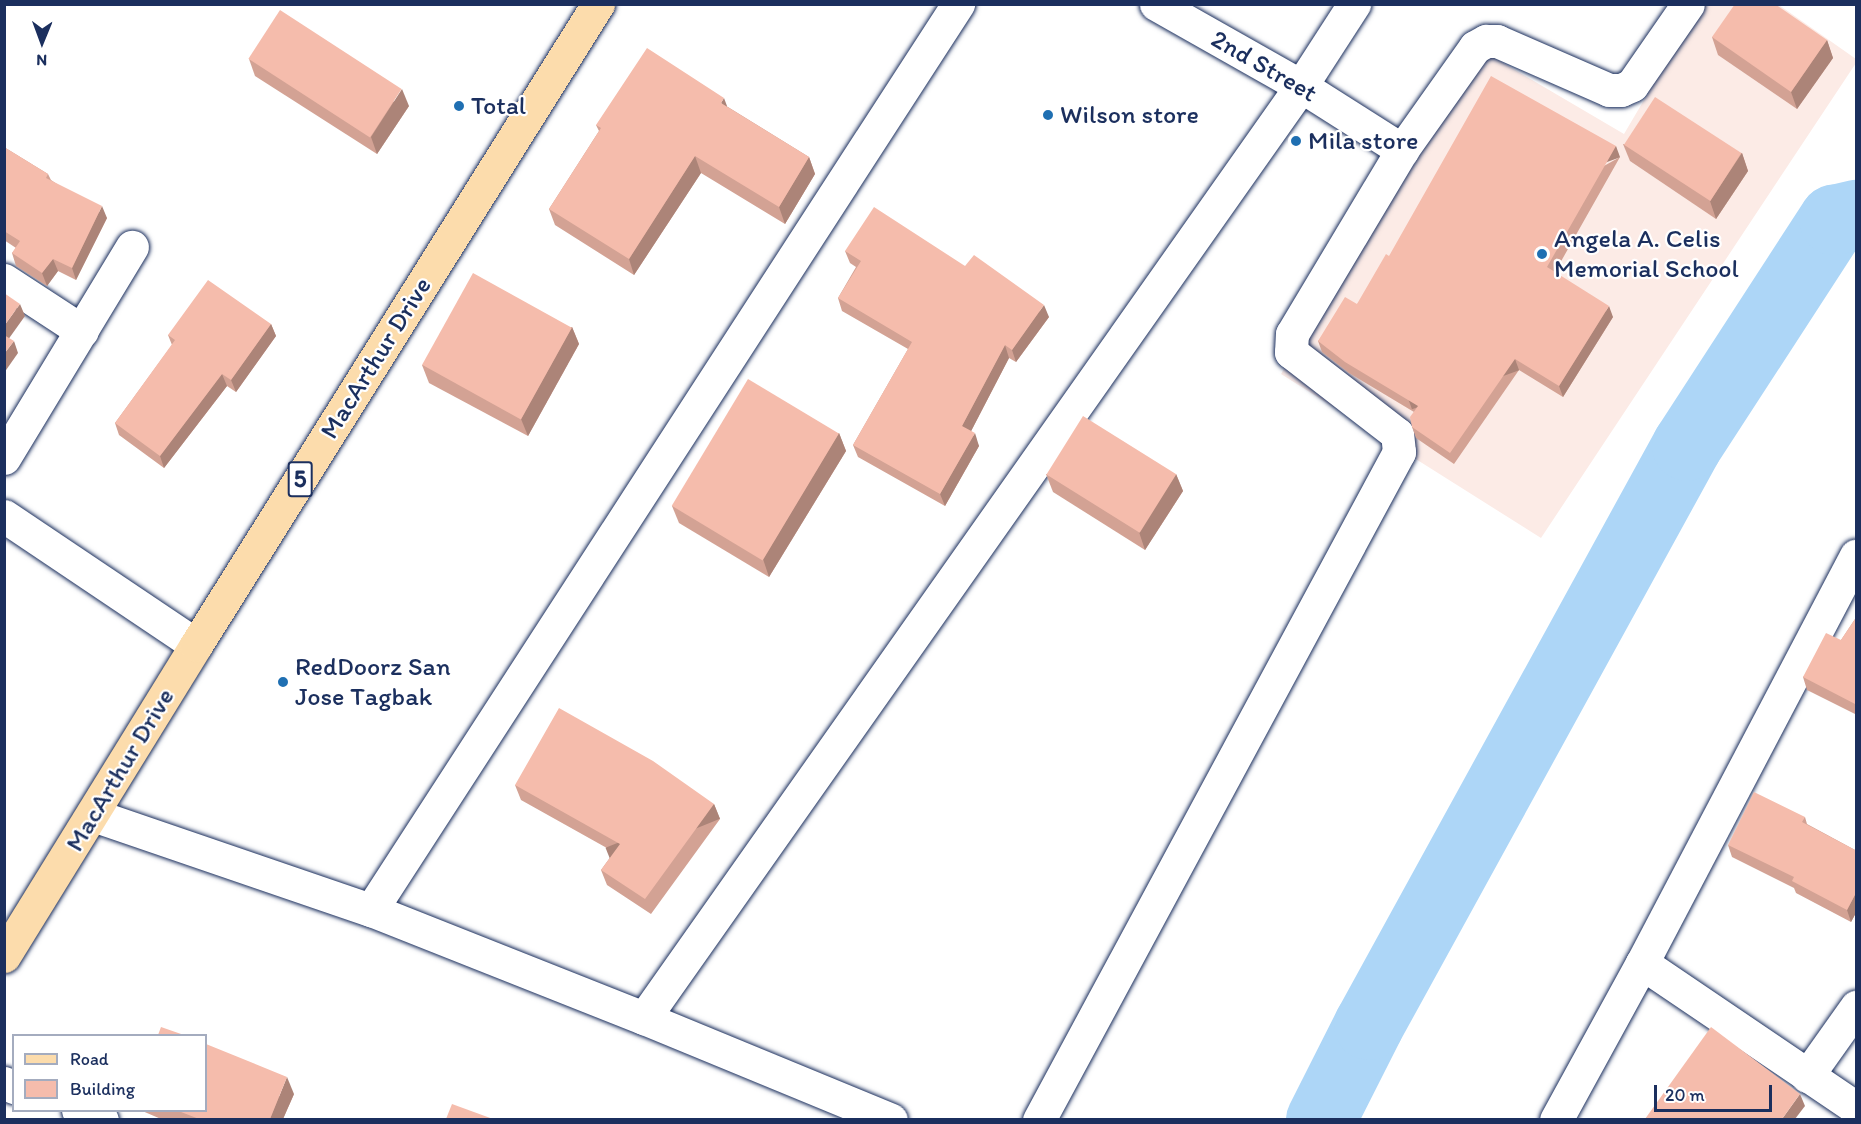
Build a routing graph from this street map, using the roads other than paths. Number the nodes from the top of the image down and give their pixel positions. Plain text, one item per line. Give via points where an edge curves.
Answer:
1 (598, 4) edge
2 (958, 4) edge
3 (1156, 4) edge
4 (1354, 4) edge
5 (1688, 4) edge
6 (1301, 86) junction
7 (1402, 150) junction
8 (132, 247) dead end
9 (4, 280) edge
10 (82, 331) junction
11 (4, 458) edge
12 (4, 516) edge
13 (1857, 556) edge
14 (196, 645) junction
15 (93, 815) junction
16 (371, 910) junction
17 (4, 956) edge
18 (1642, 963) junction
19 (1857, 1007) edge
20 (644, 1018) junction
21 (1807, 1076) junction
22 (1857, 1108) edge
23 (83, 1112) edge
24 (102, 1119) edge
25 (891, 1119) edge
26 (1039, 1119) edge
27 (1556, 1119) edge

1 - 14 main road, MacArthur Drive / 5
2 - 16 street
3 - 6 street, 2nd Street
4 - 6 street
5 - 7 street via 1632,85 1621,90 1609,90 1497,41 1486,41 1475,47
6 - 7 street, 2nd Street
6 - 20 street
7 - 26 street via 1290,341 1291,352 1397,434 1399,452
8 - 10 street
9 - 10 street
10 - 11 street
12 - 14 street
13 - 18 street
14 - 15 main road, MacArthur Drive / 5
15 - 16 street
15 - 17 main road, MacArthur Drive / 5
16 - 20 street
18 - 21 street
18 - 27 street
19 - 21 street
20 - 25 street
21 - 22 street
23 - 24 street

